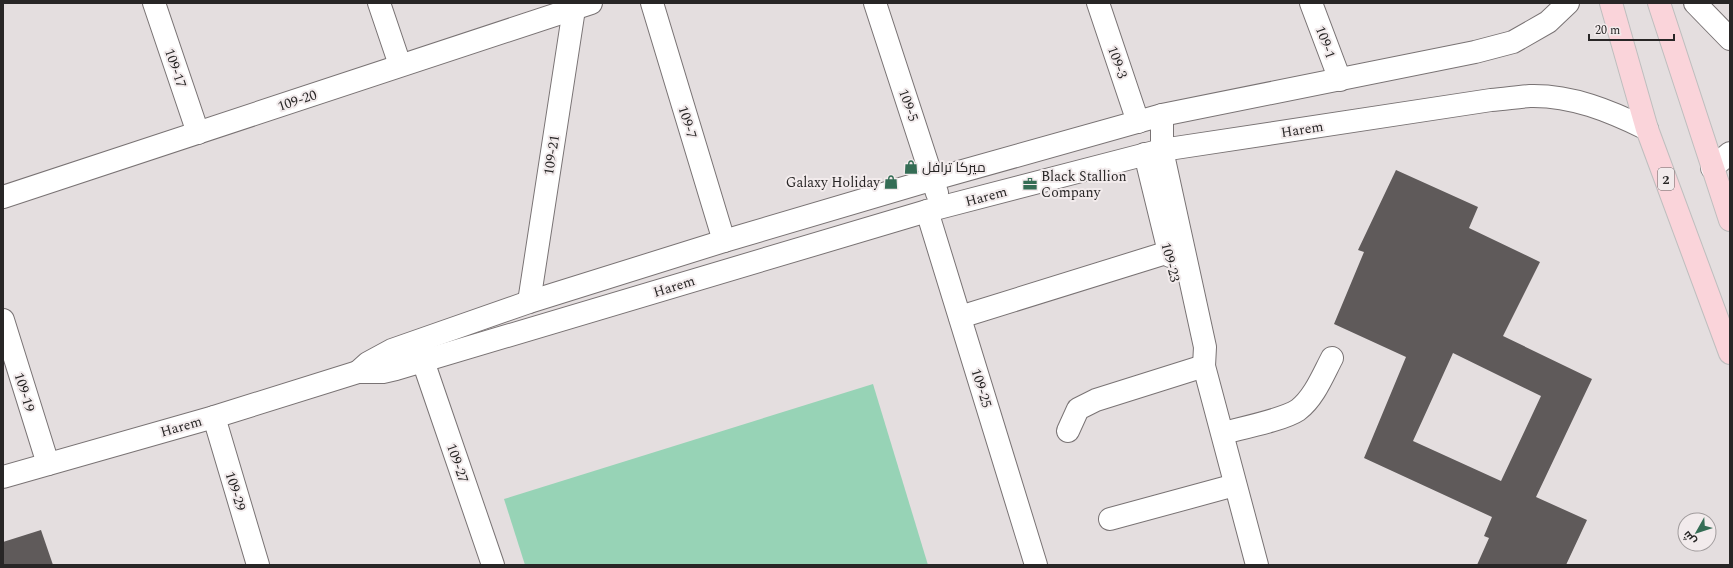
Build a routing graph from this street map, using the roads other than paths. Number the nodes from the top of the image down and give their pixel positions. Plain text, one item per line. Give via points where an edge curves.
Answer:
1 (154, 3) edge
2 (379, 3) edge
3 (652, 3) edge
4 (875, 3) edge
5 (1098, 3) edge
6 (1311, 3) edge
7 (1568, 3) edge
8 (1611, 3) edge
9 (1659, 3) edge
10 (1695, 3) edge
11 (582, 6) edge
12 (1730, 39) edge
13 (400, 65) junction
14 (1340, 80) junction
15 (1162, 115) junction
16 (1138, 122) junction
17 (1647, 129) junction
18 (198, 132) junction
19 (1153, 152) junction
20 (1730, 153) edge
21 (1712, 168) junction
22 (934, 179) junction
23 (3, 197) edge
24 (934, 210) junction
25 (1730, 220) edge
26 (724, 241) junction
27 (1169, 252) junction
28 (529, 302) junction
29 (960, 317) junction
30 (3, 320) edge
31 (1730, 353) edge
32 (1332, 358) dead end
33 (423, 361) junction
34 (1204, 366) junction
35 (358, 372) junction
36 (214, 417) junction
37 (1068, 431) dead end
38 (1223, 433) junction
39 (48, 464) junction
40 (3, 477) edge
41 (1235, 485) junction
42 (1110, 519) dead end
43 (258, 565) edge
44 (493, 565) edge
45 (1036, 565) edge
46 (1257, 565) edge

1 - 18 street, 109-17
2 - 13 street
3 - 26 street, 109-7
4 - 22 street, 109-5
5 - 16 street, 109-3
6 - 14 street, 109-1
7 - 14 street, Harem via 1548,22 1513,42
8 - 17 main road, 2
9 - 21 main road
10 - 12 street
11 - 13 street, 109-20
11 - 28 street, 109-21
13 - 18 street, 109-20
14 - 15 street, Harem
15 - 16 street, Harem
15 - 19 street
16 - 22 street, Harem
17 - 19 street, Harem via 1610,111 1572,100 1531,96
17 - 31 main road, 2
18 - 23 street, 109-20
19 - 24 street, Harem
19 - 27 street, 109-23
19 - 34 street, 109-23 via 1205,347
20 - 21 street
21 - 25 main road
22 - 24 street, 109-5
22 - 26 street, Harem
24 - 29 street, 109-25
24 - 33 street, Harem
26 - 28 street, Harem
27 - 29 street
27 - 34 street, 109-23 via 1194,354
28 - 35 street, Harem via 392,350 368,363
29 - 45 street, 109-25
30 - 39 street, 109-19
32 - 38 street via 1314,392 1297,410 1272,420
33 - 35 street, Harem via 383,372
33 - 44 street, 109-27
34 - 37 street via 1096,400 1078,409
34 - 38 street, 109-23
35 - 36 street, Harem
36 - 39 street, Harem
36 - 43 street, 109-29
38 - 41 street, 109-23
39 - 40 street, Harem
41 - 42 street
41 - 46 street, 109-23

